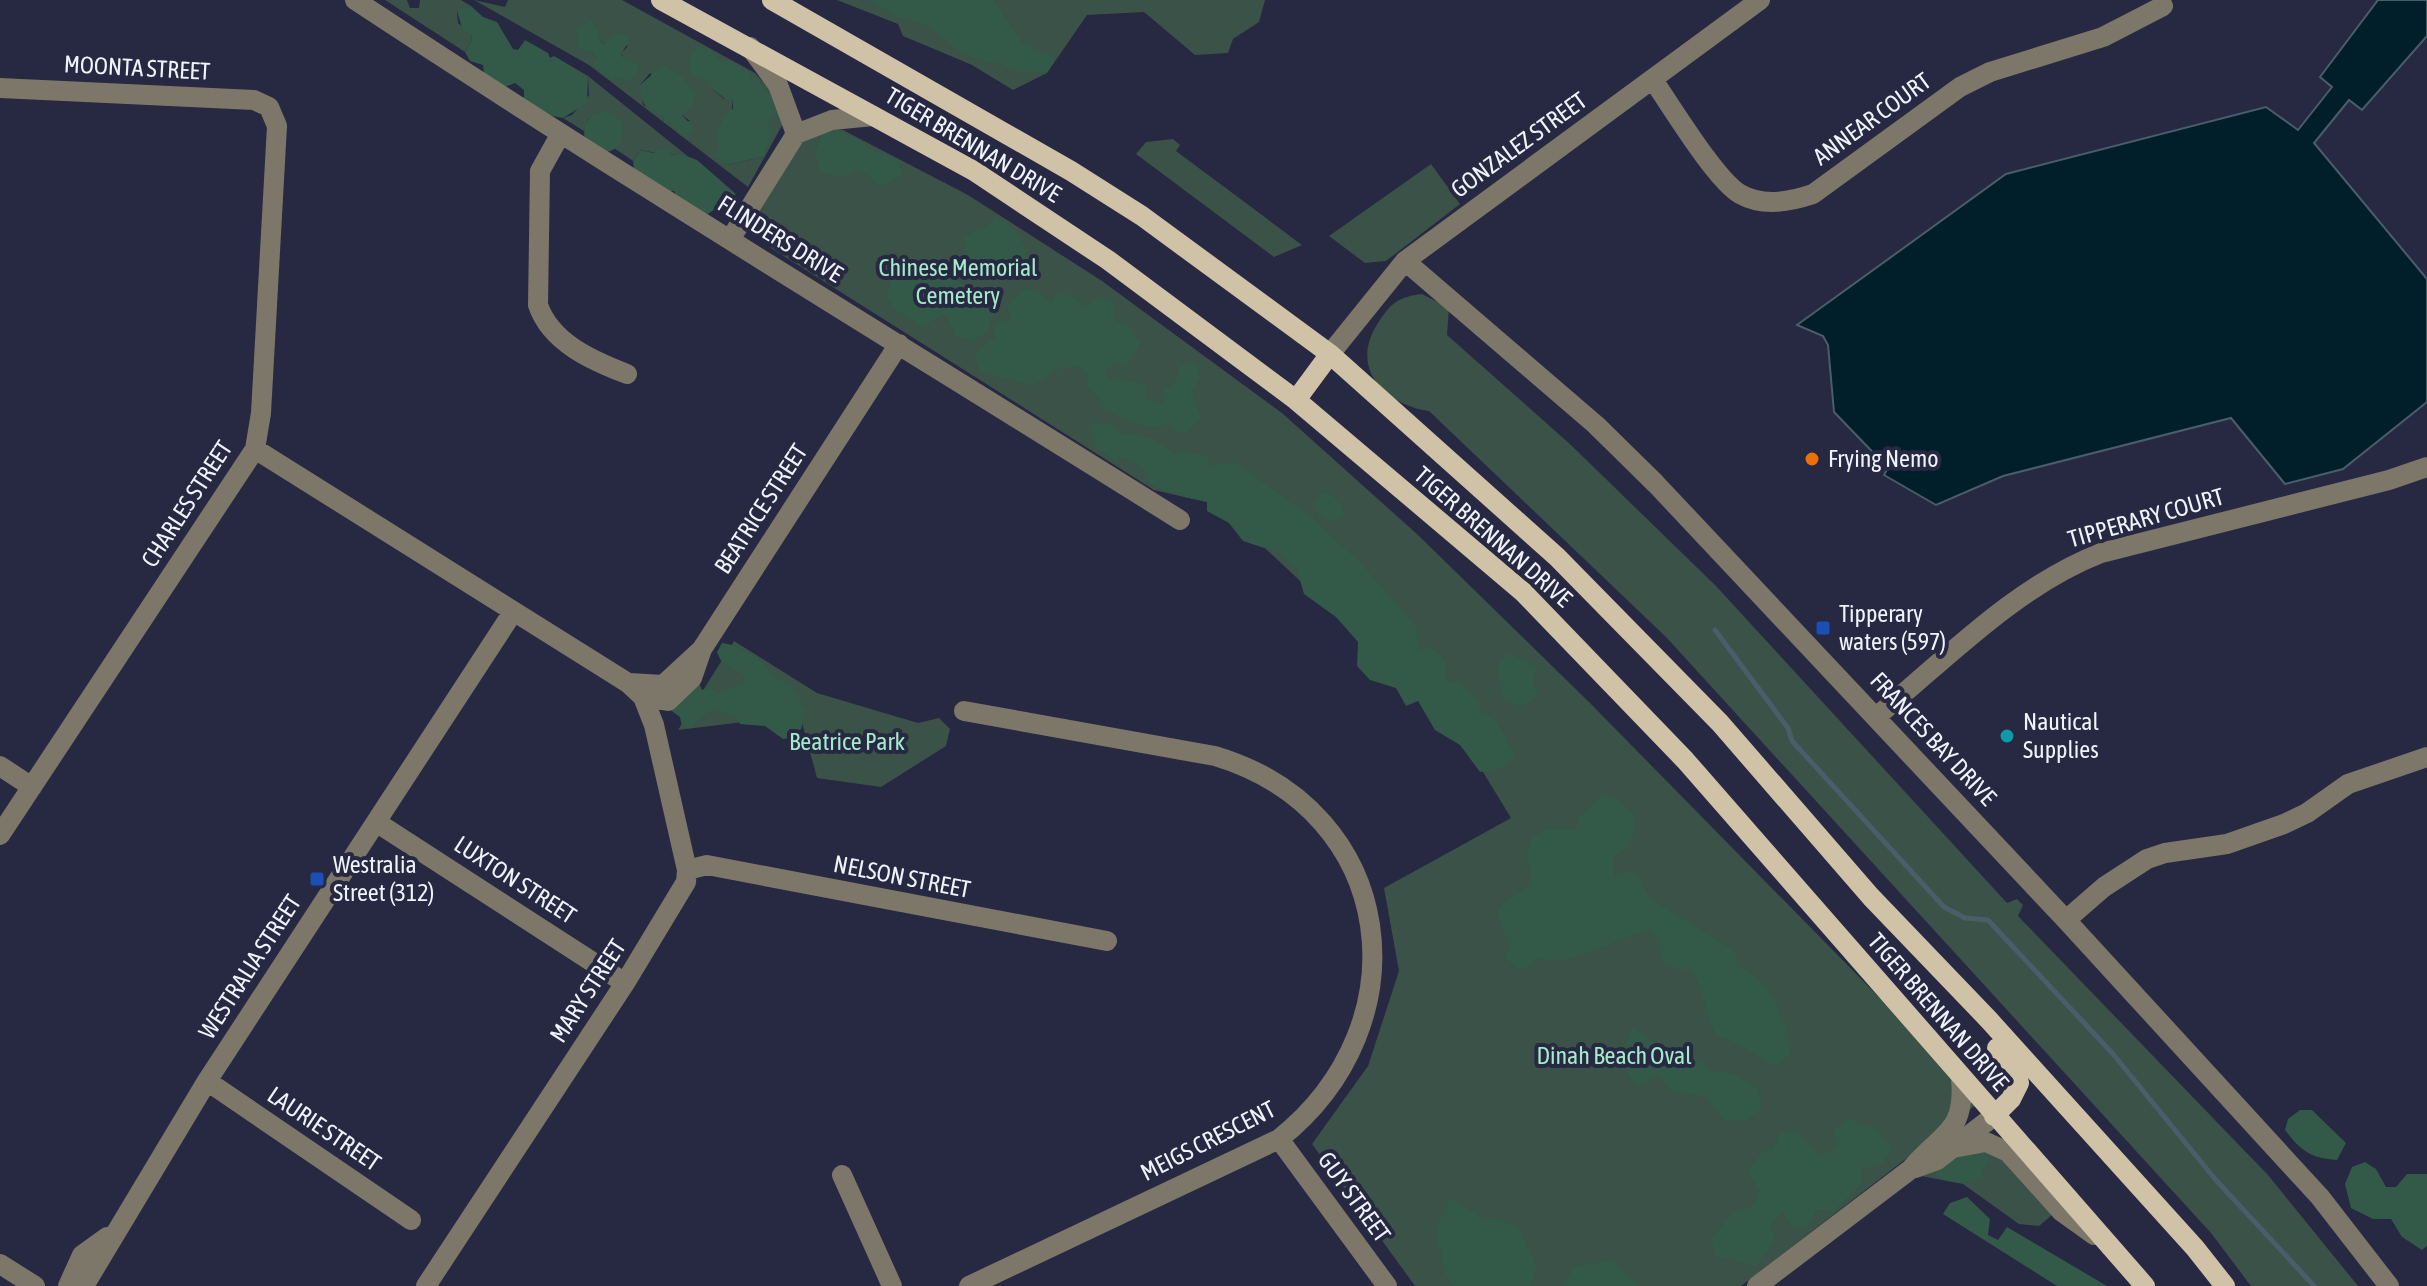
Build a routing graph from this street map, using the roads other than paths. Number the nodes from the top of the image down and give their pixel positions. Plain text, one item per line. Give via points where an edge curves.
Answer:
1 (355, 0) edge
2 (661, 0) edge
3 (772, 0) edge
4 (1760, 0) edge
5 (2163, 6) dead end
6 (750, 47) junction
7 (1653, 80) junction
8 (0, 88) edge
9 (269, 107) joint
10 (873, 116) junction
11 (796, 134) junction
12 (560, 135) junction
13 (731, 238) junction
14 (1405, 261) junction
15 (899, 344) junction
16 (1330, 354) junction
17 (627, 374) dead end
18 (1296, 400) junction
19 (255, 449) junction
20 (2427, 467) edge
21 (1180, 520) dead end
22 (513, 612) junction
23 (651, 701) junction
24 (964, 711) dead end
25 (1876, 717) junction
26 (2427, 757) edge
27 (0, 766) edge
28 (32, 787) junction
29 (376, 822) junction
30 (0, 835) edge
31 (1831, 851) junction
32 (687, 870) junction
33 (2066, 920) junction
34 (1107, 941) dead end
35 (625, 983) junction
36 (1961, 1078) junction
37 (207, 1081) junction
38 (1994, 1116) junction
39 (1279, 1139) junction
40 (1953, 1148) junction
41 (1911, 1169) junction
42 (842, 1175) dead end
43 (411, 1220) dead end
44 (114, 1232) junction
45 (2110, 1247) junction
46 (0, 1264) edge
47 (35, 1286) edge
48 (68, 1286) edge
49 (84, 1286) edge
50 (426, 1286) edge
51 (892, 1286) edge
52 (969, 1286) edge
53 (1387, 1286) edge
54 (1757, 1286) edge
55 (2145, 1286) edge
56 (2225, 1286) edge
57 (2389, 1286) edge

1 - 12 street, FLINDERS DRIVE
2 - 6 main road, TIGER BRENNAN DRIVE
3 - 16 main road, TIGER BRENNAN DRIVE via 1142,216
4 - 7 street, GONZALEZ STREET
5 - 7 street, ANNEAR COURT via 2103,37 1990,72 1960,87 1813,194 1788,202 1736,192
6 - 10 main road, TIGER BRENNAN DRIVE
6 - 11 street via 778,85
7 - 14 street, GONZALEZ STREET
8 - 9 street, MOONTA STREET via 254,100
9 - 19 street, CHARLES STREET via 277,126
10 - 11 street via 832,120
10 - 18 main road, TIGER BRENNAN DRIVE via 974,171 1059,227
11 - 13 street
12 - 13 street, FLINDERS DRIVE
12 - 17 street via 540,171 538,305 547,326 567,344
13 - 15 street, FLINDERS DRIVE
14 - 16 street, GONZALEZ STREET
14 - 25 street, FRANCES BAY DRIVE via 1596,425
15 - 21 street, FLINDERS DRIVE
15 - 23 street, BEATRICE STREET via 702,649
16 - 18 main road
16 - 31 main road, TIGER BRENNAN DRIVE via 1557,557 1720,723
18 - 36 main road, TIGER BRENNAN DRIVE via 1523,592 1685,760
19 - 22 street
19 - 28 street, CHARLES STREET
20 - 25 street, TIPPERARY COURT via 2078,562 2030,591
22 - 23 street
22 - 29 street, WESTRALIA STREET
23 - 32 street
24 - 39 street, MEIGS CRESCENT via 1237,762 1298,797 1323,822 1367,903 1373,983 1358,1036 1342,1067 1323,1098
25 - 33 street, FRANCES BAY DRIVE
26 - 33 street via 2348,784 2284,824 2227,844 2147,859
27 - 28 street
28 - 30 street, CHARLES STREET
29 - 35 street, LUXTON STREET
29 - 37 street, WESTRALIA STREET
31 - 38 main road via 1841,878 2012,1064 2019,1083
31 - 56 main road, TIGER BRENNAN DRIVE
32 - 34 street, NELSON STREET via 707,865
32 - 35 street, MARY STREET via 682,891
33 - 57 street, FRANCES BAY DRIVE via 2320,1197
35 - 50 street, MARY STREET
36 - 38 main road, TIGER BRENNAN DRIVE
36 - 41 street via 1960,1118
37 - 43 street, LAURIE STREET
37 - 44 street, WESTRALIA STREET
38 - 40 street
38 - 45 main road, TIGER BRENNAN DRIVE
39 - 52 street, MEIGS CRESCENT
39 - 53 street, GUY STREET
40 - 41 street
40 - 45 street via 1986,1142 2008,1152 2062,1212
41 - 54 street
42 - 51 street
44 - 48 street, WESTRALIA STREET via 82,1255
44 - 49 street, WESTRALIA STREET
45 - 55 main road, TIGER BRENNAN DRIVE
46 - 47 street

